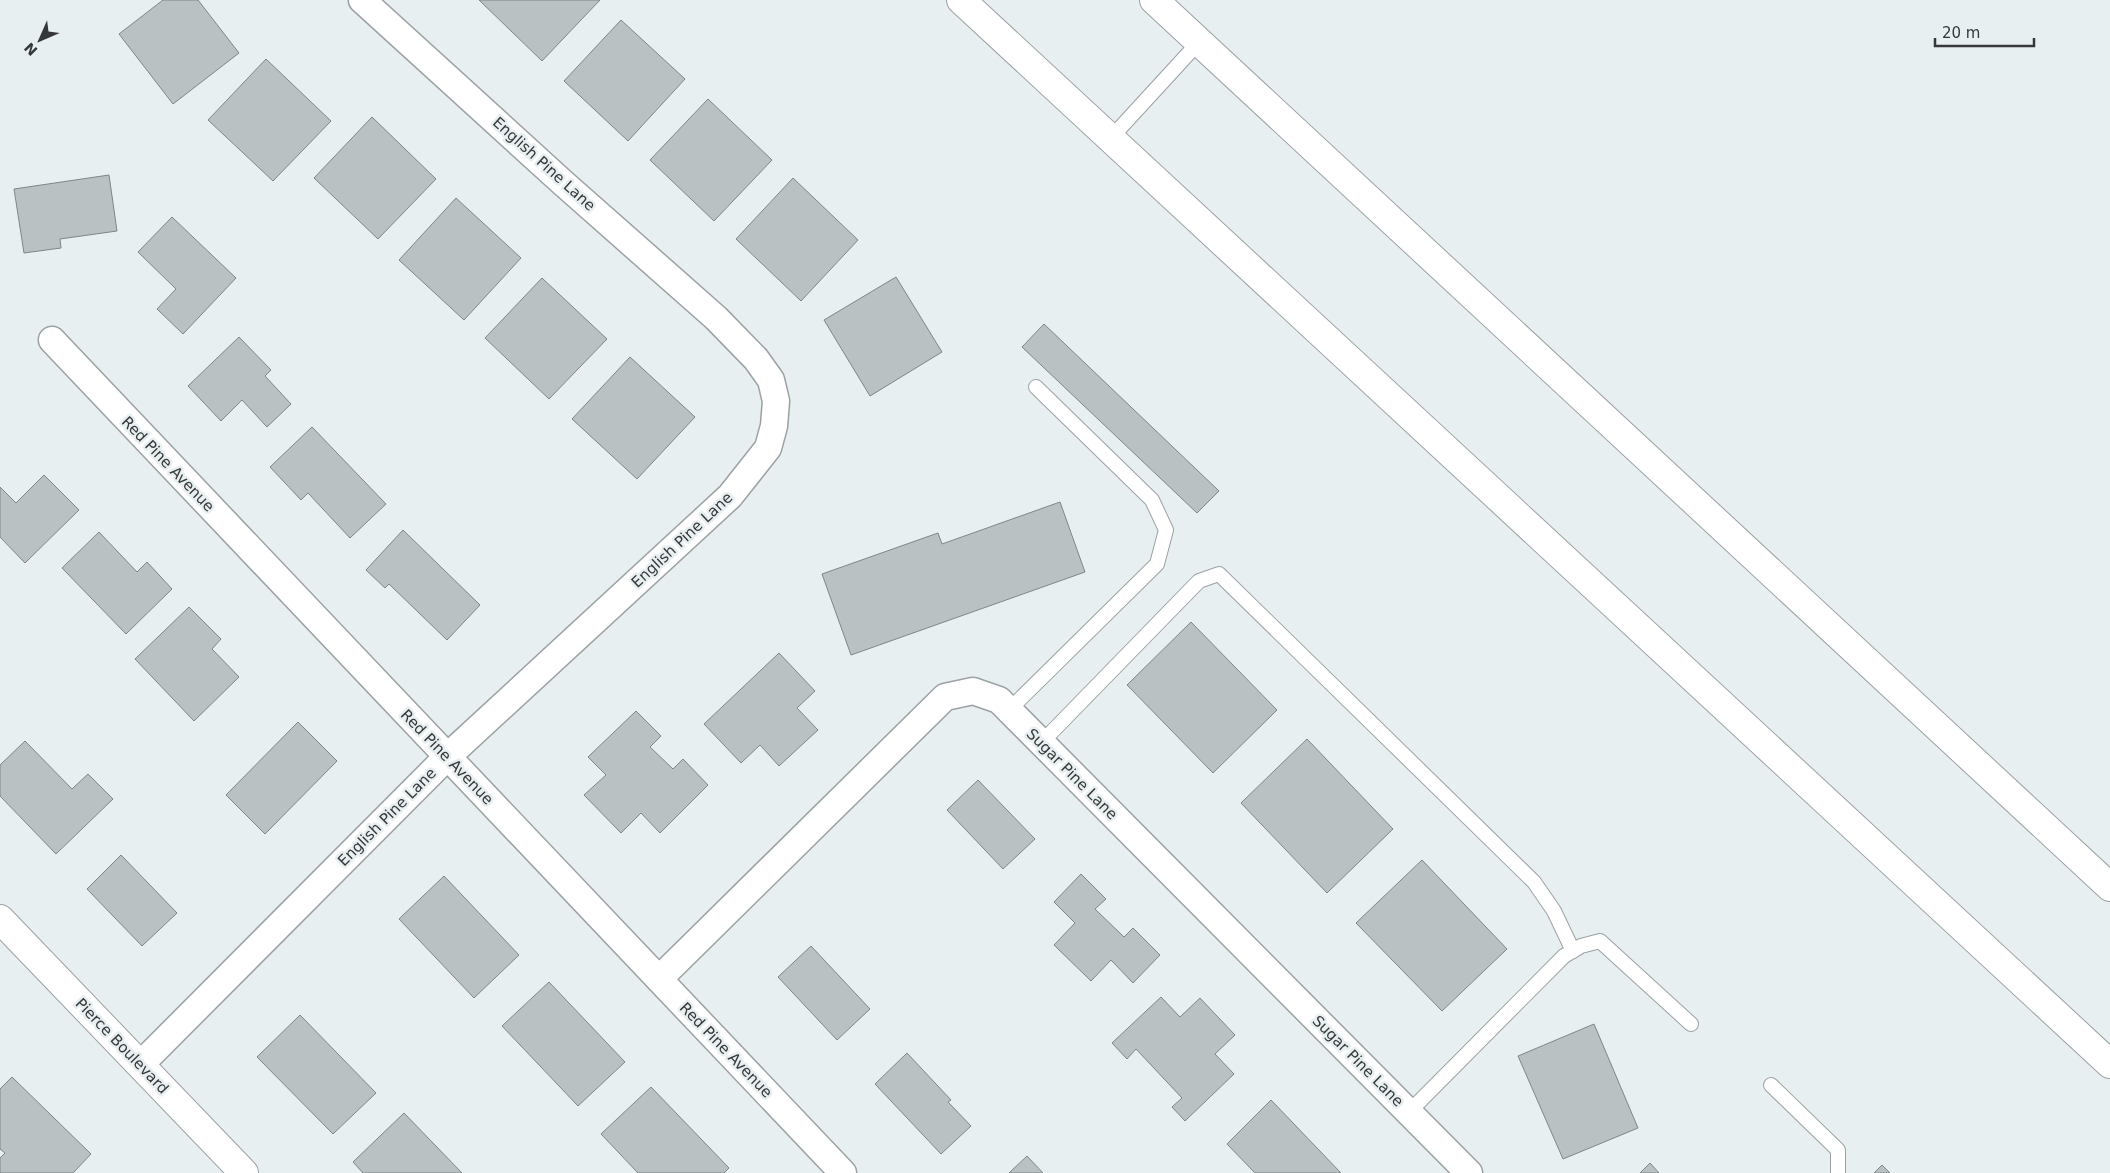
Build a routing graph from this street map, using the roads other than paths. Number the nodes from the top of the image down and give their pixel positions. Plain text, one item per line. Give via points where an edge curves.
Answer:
1 (362, 0) edge
2 (961, 0) edge
3 (1154, 0) edge
4 (1199, 42) junction
5 (1110, 139) junction
6 (52, 340) dead end
7 (1036, 386) dead end
8 (1009, 710) junction
9 (1041, 743) junction
10 (447, 757) junction
11 (2110, 887) edge
12 (0, 919) edge
13 (1573, 951) junction
14 (658, 979) junction
15 (1691, 1024) dead end
16 (2110, 1064) edge
17 (140, 1065) junction
18 (1771, 1085) dead end
19 (1409, 1112) junction
20 (244, 1173) edge
21 (843, 1173) edge
22 (1469, 1173) edge
23 (1838, 1173) edge

1 - 10 street, English Pine Lane via 716,318 756,359 771,380 776,401 768,448 730,496
2 - 5 main road
3 - 4 main road
4 - 5 lane
4 - 11 main road
5 - 16 main road
6 - 10 street, Red Pine Avenue
7 - 8 lane via 1152,500 1166,530 1157,564
8 - 9 street, Sugar Pine Lane
8 - 14 street, Sugar Pine Lane via 999,700 973,691 945,697
9 - 13 lane via 1199,581 1219,574 1534,882 1554,911
9 - 19 street, Sugar Pine Lane
10 - 14 street, Red Pine Avenue
10 - 17 street, English Pine Lane
12 - 17 main road, Pierce Boulevard
13 - 15 lane via 1600,941
13 - 19 lane via 1564,956
14 - 21 street, Red Pine Avenue
17 - 20 main road, Pierce Boulevard
18 - 23 lane via 1838,1150
19 - 22 street, Sugar Pine Lane

